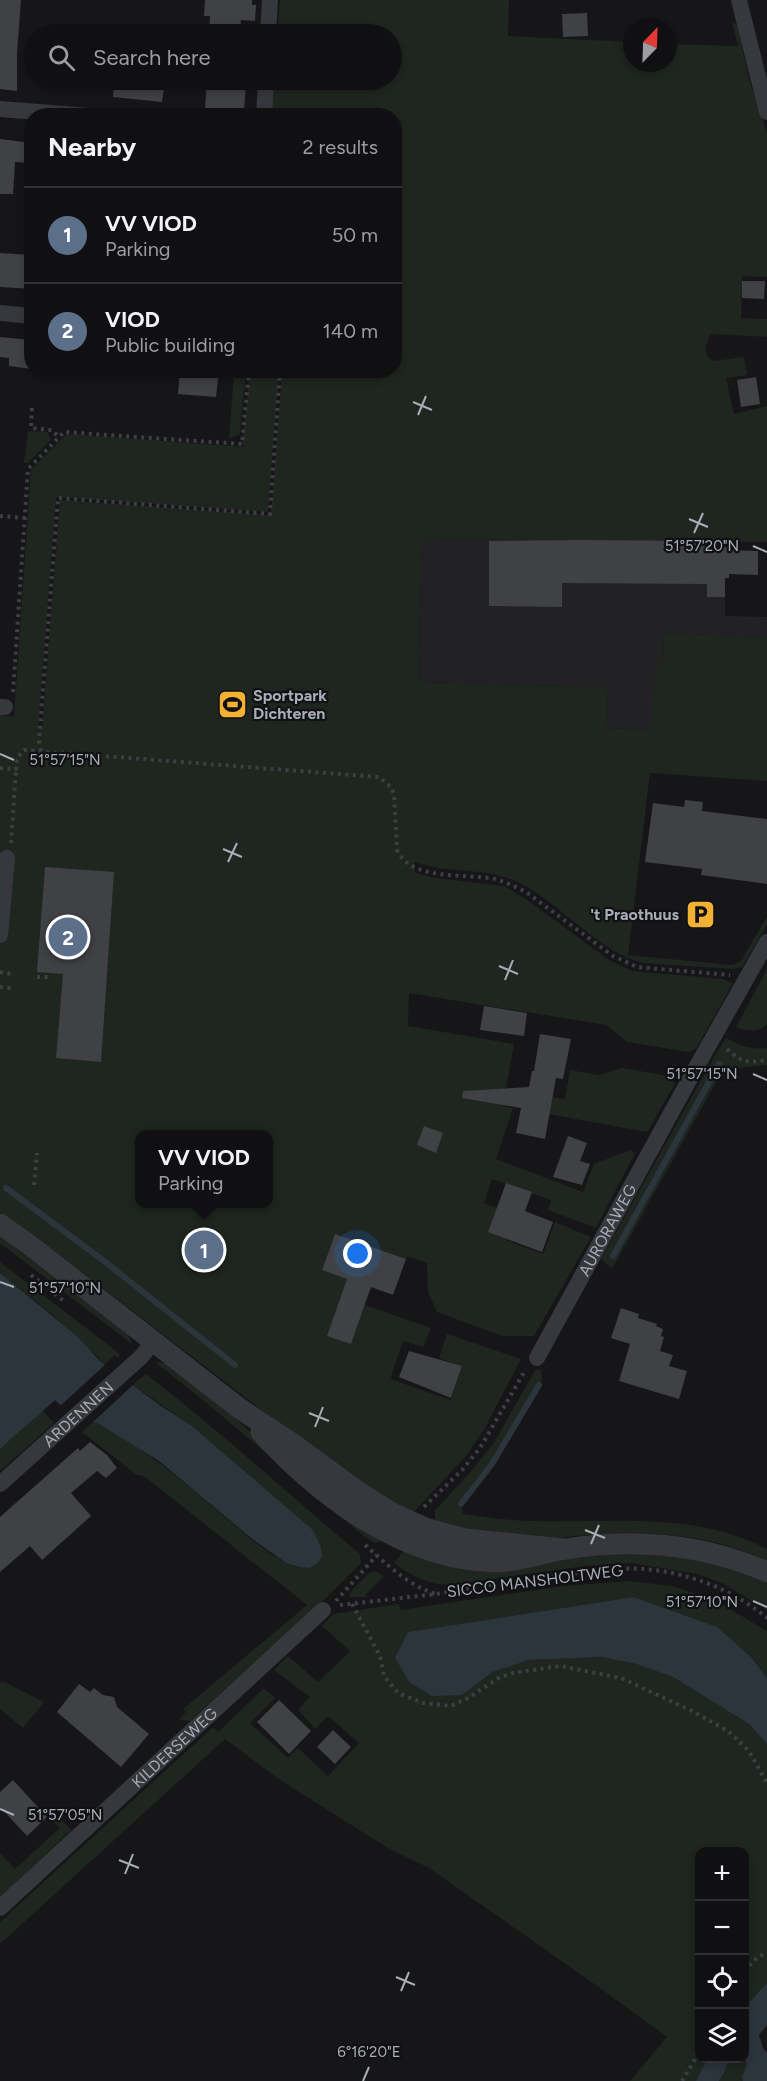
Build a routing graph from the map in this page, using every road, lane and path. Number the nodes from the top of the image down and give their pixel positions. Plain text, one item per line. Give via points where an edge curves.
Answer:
1 (270, 0) edge
2 (739, 0) edge
3 (269, 24) edge
4 (265, 90) edge
5 (264, 108) edge
6 (0, 109) edge
7 (24, 111) edge
8 (767, 112) edge
9 (0, 313) edge
10 (24, 315) edge
11 (248, 378) edge
12 (279, 378) edge
13 (32, 408) dead end
14 (59, 437) junction
15 (0, 516) edge
16 (25, 518) junction
17 (2, 707) edge
18 (41, 751) junction
19 (0, 768) edge
20 (16, 769) junction
21 (7, 858) joint
22 (0, 935) edge
23 (767, 942) edge
24 (0, 972) edge
25 (12, 974) dead end
26 (37, 977) dead end
27 (48, 977) dead end
28 (746, 978) junction
29 (0, 987) edge
30 (11, 988) dead end
31 (717, 1031) junction
32 (767, 1060) edge
33 (37, 1153) dead end
34 (34, 1185) dead end
35 (0, 1224) edge
36 (27, 1272) dead end
37 (74, 1308) dead end
38 (154, 1341) junction
39 (537, 1358) joint
40 (0, 1484) edge
41 (428, 1503) dead end
42 (362, 1542) dead end
43 (377, 1556) junction
44 (767, 1572) edge
45 (533, 1579) dead end
46 (498, 1584) dead end
47 (436, 1594) junction
48 (352, 1604) junction
49 (327, 1608) junction
50 (767, 1618) edge
51 (767, 1783) edge
52 (0, 1908) edge
53 (767, 1953) edge
54 (749, 1966) edge
55 (695, 2058) edge
56 (682, 2081) edge

1 - 3 street
2 - 8 street
4 - 5 street
6 - 7 street
9 - 10 street
11 - 14 path via 242,444 64,432
12 - 18 path via 270,514 58,498
13 - 14 path via 31,428 52,430
14 - 16 path via 28,469
15 - 16 path
16 - 17 path via 12,702
18 - 20 path via 24,750 17,758
18 - 28 path via 378,777 394,794 397,850 414,868 513,885 624,963
19 - 20 path
20 - 21 path
21 - 22 street
23 - 28 street, AURORAWEG
24 - 25 path
26 - 27 path
28 - 31 street, AURORAWEG
29 - 30 path
31 - 32 path via 725,1047 744,1062
31 - 39 street, AURORAWEG
33 - 34 path
35 - 38 street, SICCO MANSHOLTWEG
36 - 37 path
38 - 40 street, ARDENNEN via 129,1369
38 - 44 street, SICCO MANSHOLTWEG via 239,1408 314,1483 361,1516 407,1541 439,1553 496,1562 563,1549 652,1543 717,1554
39 - 41 path via 528,1364 480,1448
42 - 43 path, SICCO MANSHOLTWEG
43 - 47 path, SICCO MANSHOLTWEG via 409,1582
43 - 49 path
45 - 50 path, SICCO MANSHOLTWEG via 617,1568 660,1571 707,1584 754,1607
46 - 47 path, SICCO MANSHOLTWEG
47 - 48 path
48 - 49 path
48 - 51 path via 380,1656 384,1676 398,1693 423,1703 451,1706 513,1673 560,1666 621,1678 728,1731 749,1751
49 - 52 street, KILDERSEWEG
53 - 54 path
55 - 56 path

